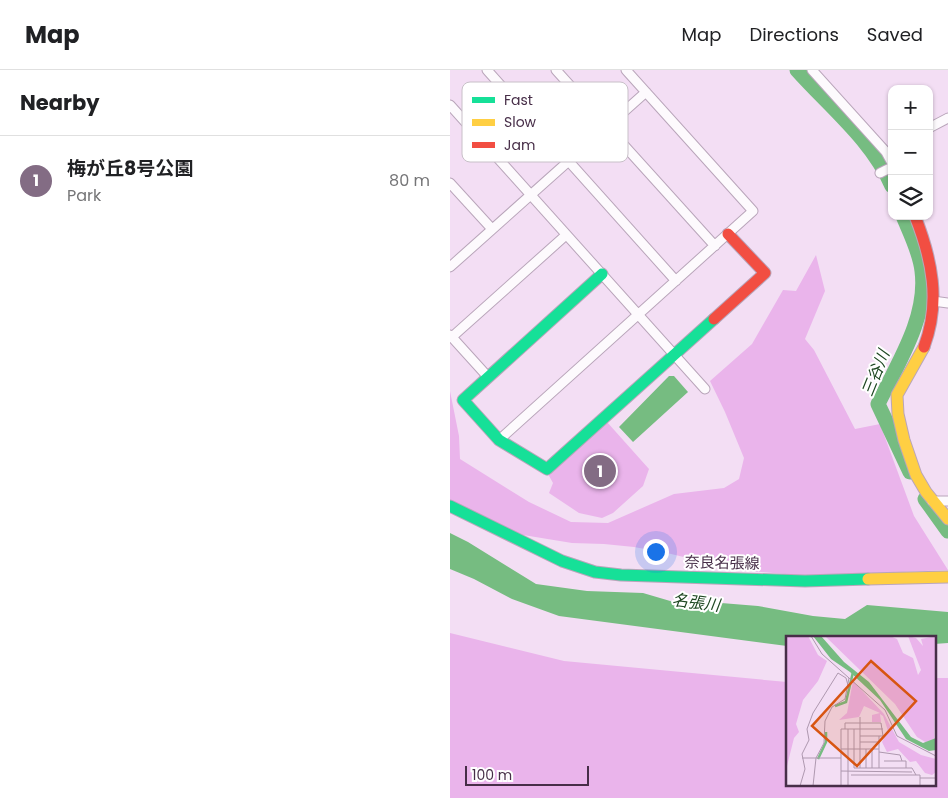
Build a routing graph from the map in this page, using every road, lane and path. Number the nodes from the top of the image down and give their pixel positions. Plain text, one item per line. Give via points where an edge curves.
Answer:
1 (487, 70) edge
2 (556, 70) edge
3 (626, 70) edge
4 (812, 70) edge
5 (498, 82) edge
6 (567, 82) edge
7 (646, 92) junction
8 (450, 105) edge
9 (628, 107) edge
10 (462, 118) edge
11 (948, 118) edge
12 (933, 126) edge
13 (888, 149) edge
14 (628, 150) edge
15 (501, 162) edge
16 (567, 162) edge
17 (571, 162) edge
18 (888, 169) edge
19 (881, 172) dead end
20 (450, 183) edge
21 (530, 195) junction
22 (917, 220) edge
23 (492, 229) junction
24 (566, 234) junction
25 (728, 234) junction
26 (715, 246) junction
27 (451, 263) edge
28 (602, 274) junction
29 (676, 280) junction
30 (934, 301) junction
31 (948, 303) edge
32 (638, 315) junction
33 (451, 336) edge
34 (674, 355) junction
35 (488, 377) junction
36 (705, 390) dead end
37 (499, 440) junction
38 (932, 501) junction
39 (948, 502) edge
40 (450, 506) edge
41 (948, 519) edge
42 (948, 578) edge

1 - 5 street
2 - 6 street
3 - 7 street
4 - 13 street
7 - 9 street
7 - 25 street via 754,211
8 - 10 street
11 - 12 street
14 - 26 street
15 - 21 street
16 - 21 street
17 - 29 street
18 - 19 street
20 - 23 street
21 - 23 street
21 - 24 street
22 - 30 street via 933,279
23 - 27 street
24 - 28 street
24 - 33 street
25 - 26 street
25 - 34 street via 765,274
26 - 29 street
28 - 32 street
28 - 35 street
29 - 32 street
30 - 31 street
30 - 38 street via 924,348 897,396 899,421 908,452
32 - 34 street
32 - 37 street
33 - 35 street
34 - 36 street
34 - 37 street via 547,469
35 - 37 street via 463,400
38 - 39 street
38 - 41 street
40 - 42 street, 奈良名張線 via 536,549 595,572 805,581

